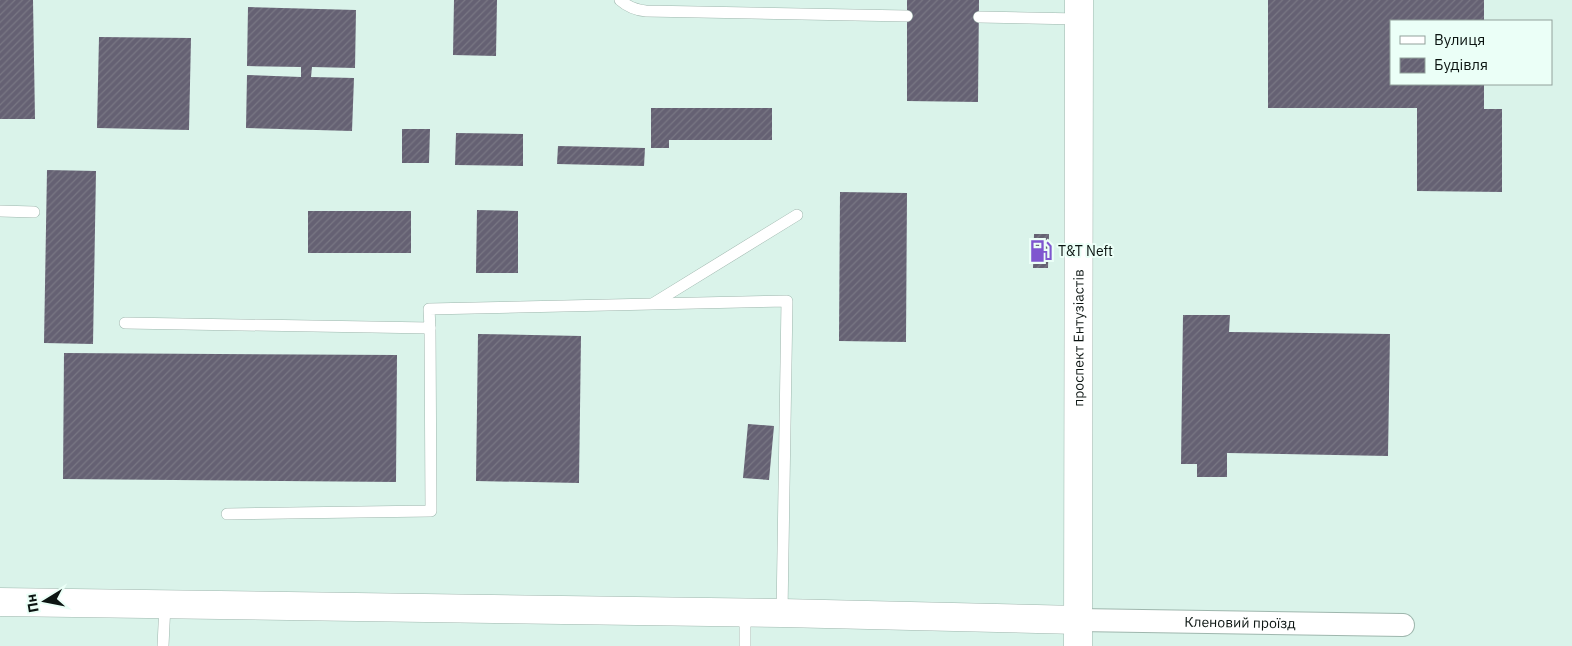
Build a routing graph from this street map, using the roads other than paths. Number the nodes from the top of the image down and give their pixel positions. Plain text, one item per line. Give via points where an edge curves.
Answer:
1 (620, 0) edge
2 (1079, 10) edge
3 (907, 16) dead end
4 (979, 17) dead end
5 (0, 211) edge
6 (34, 212) dead end
7 (797, 215) dead end
8 (652, 304) junction
9 (125, 323) dead end
10 (430, 328) junction
11 (227, 514) dead end
12 (0, 602) edge
13 (165, 604) junction
14 (744, 613) junction
15 (782, 613) junction
16 (1402, 625) dead end
17 (1078, 633) edge
18 (164, 646) edge
19 (744, 646) edge

1 - 3 lane via 626,6 646,11
2 - 4 lane
2 - 17 street, проспект Ентузіастів
5 - 6 lane
7 - 8 lane
8 - 10 lane via 429,309
8 - 15 lane via 787,301
9 - 10 lane
10 - 11 lane via 431,511
12 - 13 street
13 - 14 street
13 - 18 lane
14 - 15 street
14 - 19 lane
15 - 17 street
16 - 17 street, Кленовий проїзд

